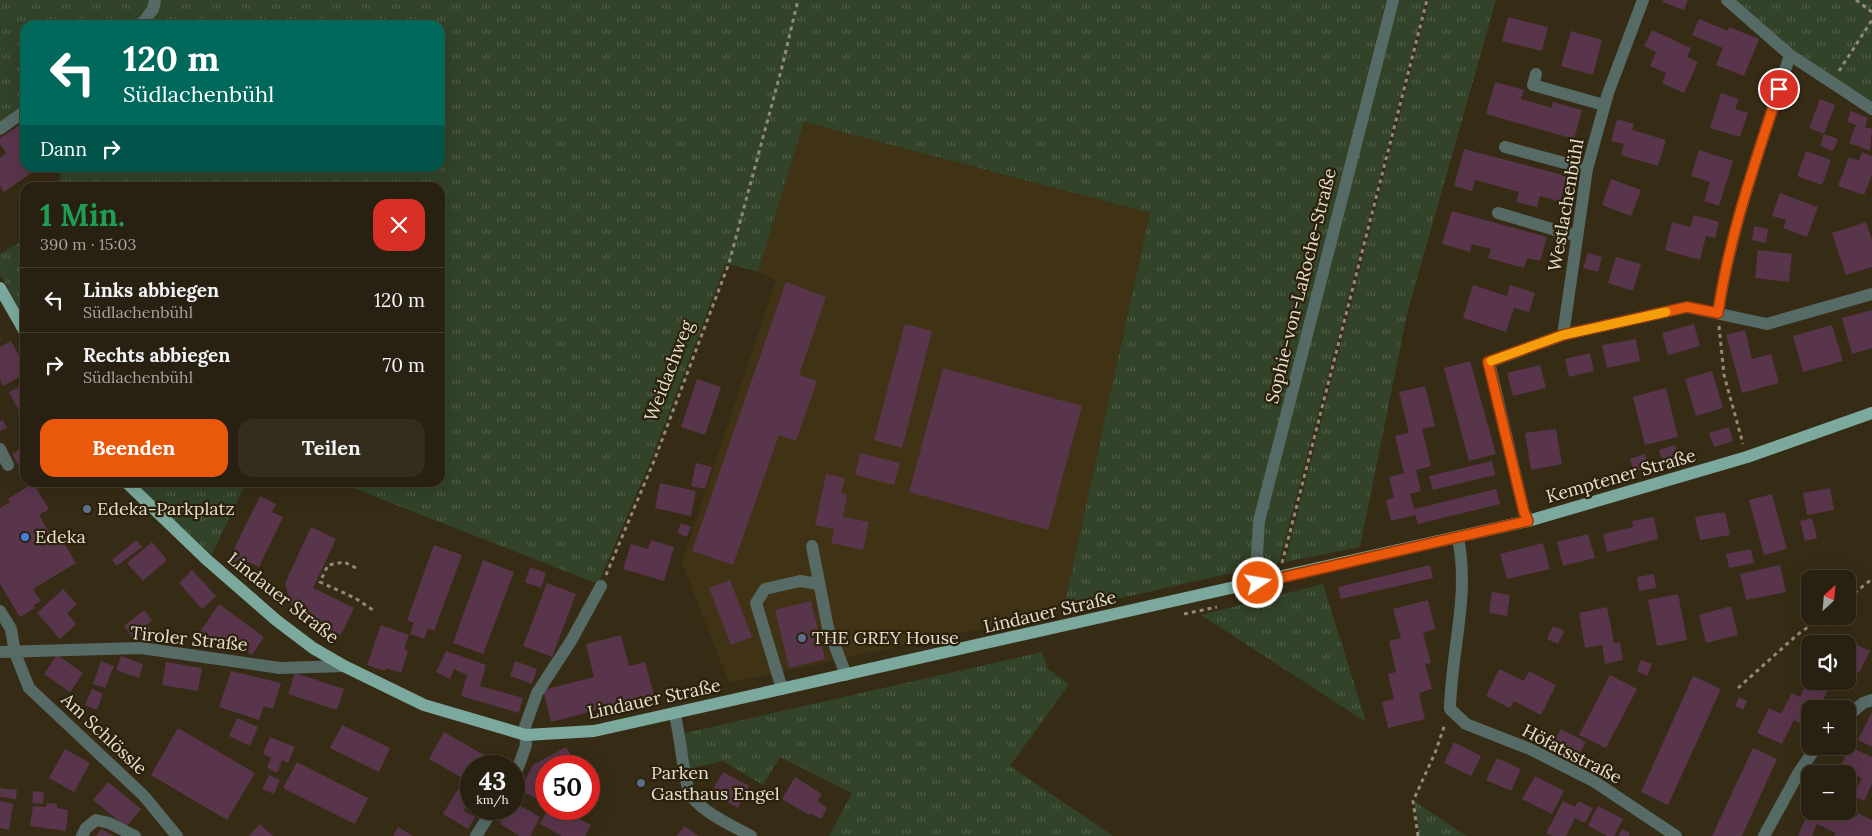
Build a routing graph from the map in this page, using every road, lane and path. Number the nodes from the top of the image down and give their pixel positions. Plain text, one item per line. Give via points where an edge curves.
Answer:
1 (155, 0) edge
2 (798, 0) edge
3 (1393, 0) edge
4 (1427, 0) edge
5 (1644, 0) edge
6 (1727, 0) edge
7 (1856, 0) edge
8 (1872, 12) edge
9 (145, 20) edge
10 (1872, 20) edge
11 (1790, 56) junction
12 (1536, 74) dead end
13 (1832, 82) junction
14 (1604, 105) junction
15 (1872, 109) edge
16 (20, 115) edge
17 (0, 130) edge
18 (1505, 147) dead end
19 (1587, 169) junction
20 (1498, 214) dead end
21 (1576, 236) junction
22 (0, 288) edge
23 (1872, 294) edge
24 (1718, 313) junction
25 (20, 323) edge
26 (1563, 335) junction
27 (1872, 414) edge
28 (0, 449) edge
29 (1746, 457) junction
30 (8, 465) dead end
31 (131, 487) edge
32 (1528, 521) junction
33 (1458, 538) junction
34 (812, 546) dead end
35 (1281, 567) dead end
36 (356, 568) dead end
37 (1872, 579) edge
38 (1258, 583) junction
39 (819, 584) junction
40 (601, 586) joint
41 (1856, 592) edge
42 (373, 610) dead end
43 (0, 611) edge
44 (1811, 625) edge
45 (0, 652) edge
46 (15, 653) junction
47 (344, 666) junction
48 (846, 675) junction
49 (1738, 688) dead end
50 (782, 689) junction
51 (1872, 700) edge
52 (1450, 709) junction
53 (1856, 710) edge
54 (674, 713) junction
55 (526, 735) junction
56 (522, 755) edge
57 (1811, 755) edge
58 (486, 820) edge
59 (174, 835) edge
60 (82, 836) edge
61 (135, 836) edge
62 (476, 836) edge
63 (751, 836) edge
64 (1418, 836) edge
65 (1676, 836) edge
66 (1764, 836) edge

1 - 9 street
2 - 40 path, Weidachweg via 729,263 654,461
3 - 38 street, Sophie-von-LaRoche-Straße via 1259,521
4 - 35 path
5 - 14 street, Westlachenbühl
6 - 11 street
7 - 8 path
10 - 13 path
11 - 13 street
11 - 24 street via 1746,191 1723,277
12 - 14 street via 1533,85
13 - 15 street
14 - 19 street, Westlachenbühl
16 - 17 street
18 - 19 street
19 - 21 street, Westlachenbühl
20 - 21 street
21 - 26 street, Westlachenbühl
22 - 25 main road
23 - 24 street via 1767,324
24 - 26 street via 1687,307
24 - 29 path via 1724,375
26 - 32 street via 1488,362
27 - 29 main road, Kemptener Straße
28 - 30 street
29 - 32 main road, Kemptener Straße
31 - 47 main road, Lindauer Straße via 276,620
32 - 33 main road, Kemptener Straße
33 - 38 main road, Kemptener Straße
33 - 52 street via 1463,598
34 - 39 street
36 - 42 path via 344,562 328,565 320,582
37 - 41 path
38 - 48 main road, Lindauer Straße
39 - 48 street via 828,628
39 - 50 street via 800,581 765,589 756,604
40 - 55 street via 537,692 525,727
43 - 46 street, Am Schlössle via 11,629
44 - 49 path
45 - 46 street, Tiroler Straße
46 - 47 street, Tiroler Straße via 141,648 280,668
46 - 59 street, Am Schlössle via 29,688 144,796
47 - 55 main road, Lindauer Straße via 424,705
48 - 50 main road, Lindauer Straße
50 - 54 main road, Lindauer Straße
51 - 53 street
52 - 64 path via 1435,754 1413,801
52 - 65 street, Höfatsstraße via 1466,724 1530,749 1595,782
54 - 55 main road, Lindauer Straße via 594,731
54 - 63 street via 691,796 713,814
55 - 56 street
57 - 66 street
58 - 62 street
60 - 61 street via 96,820

